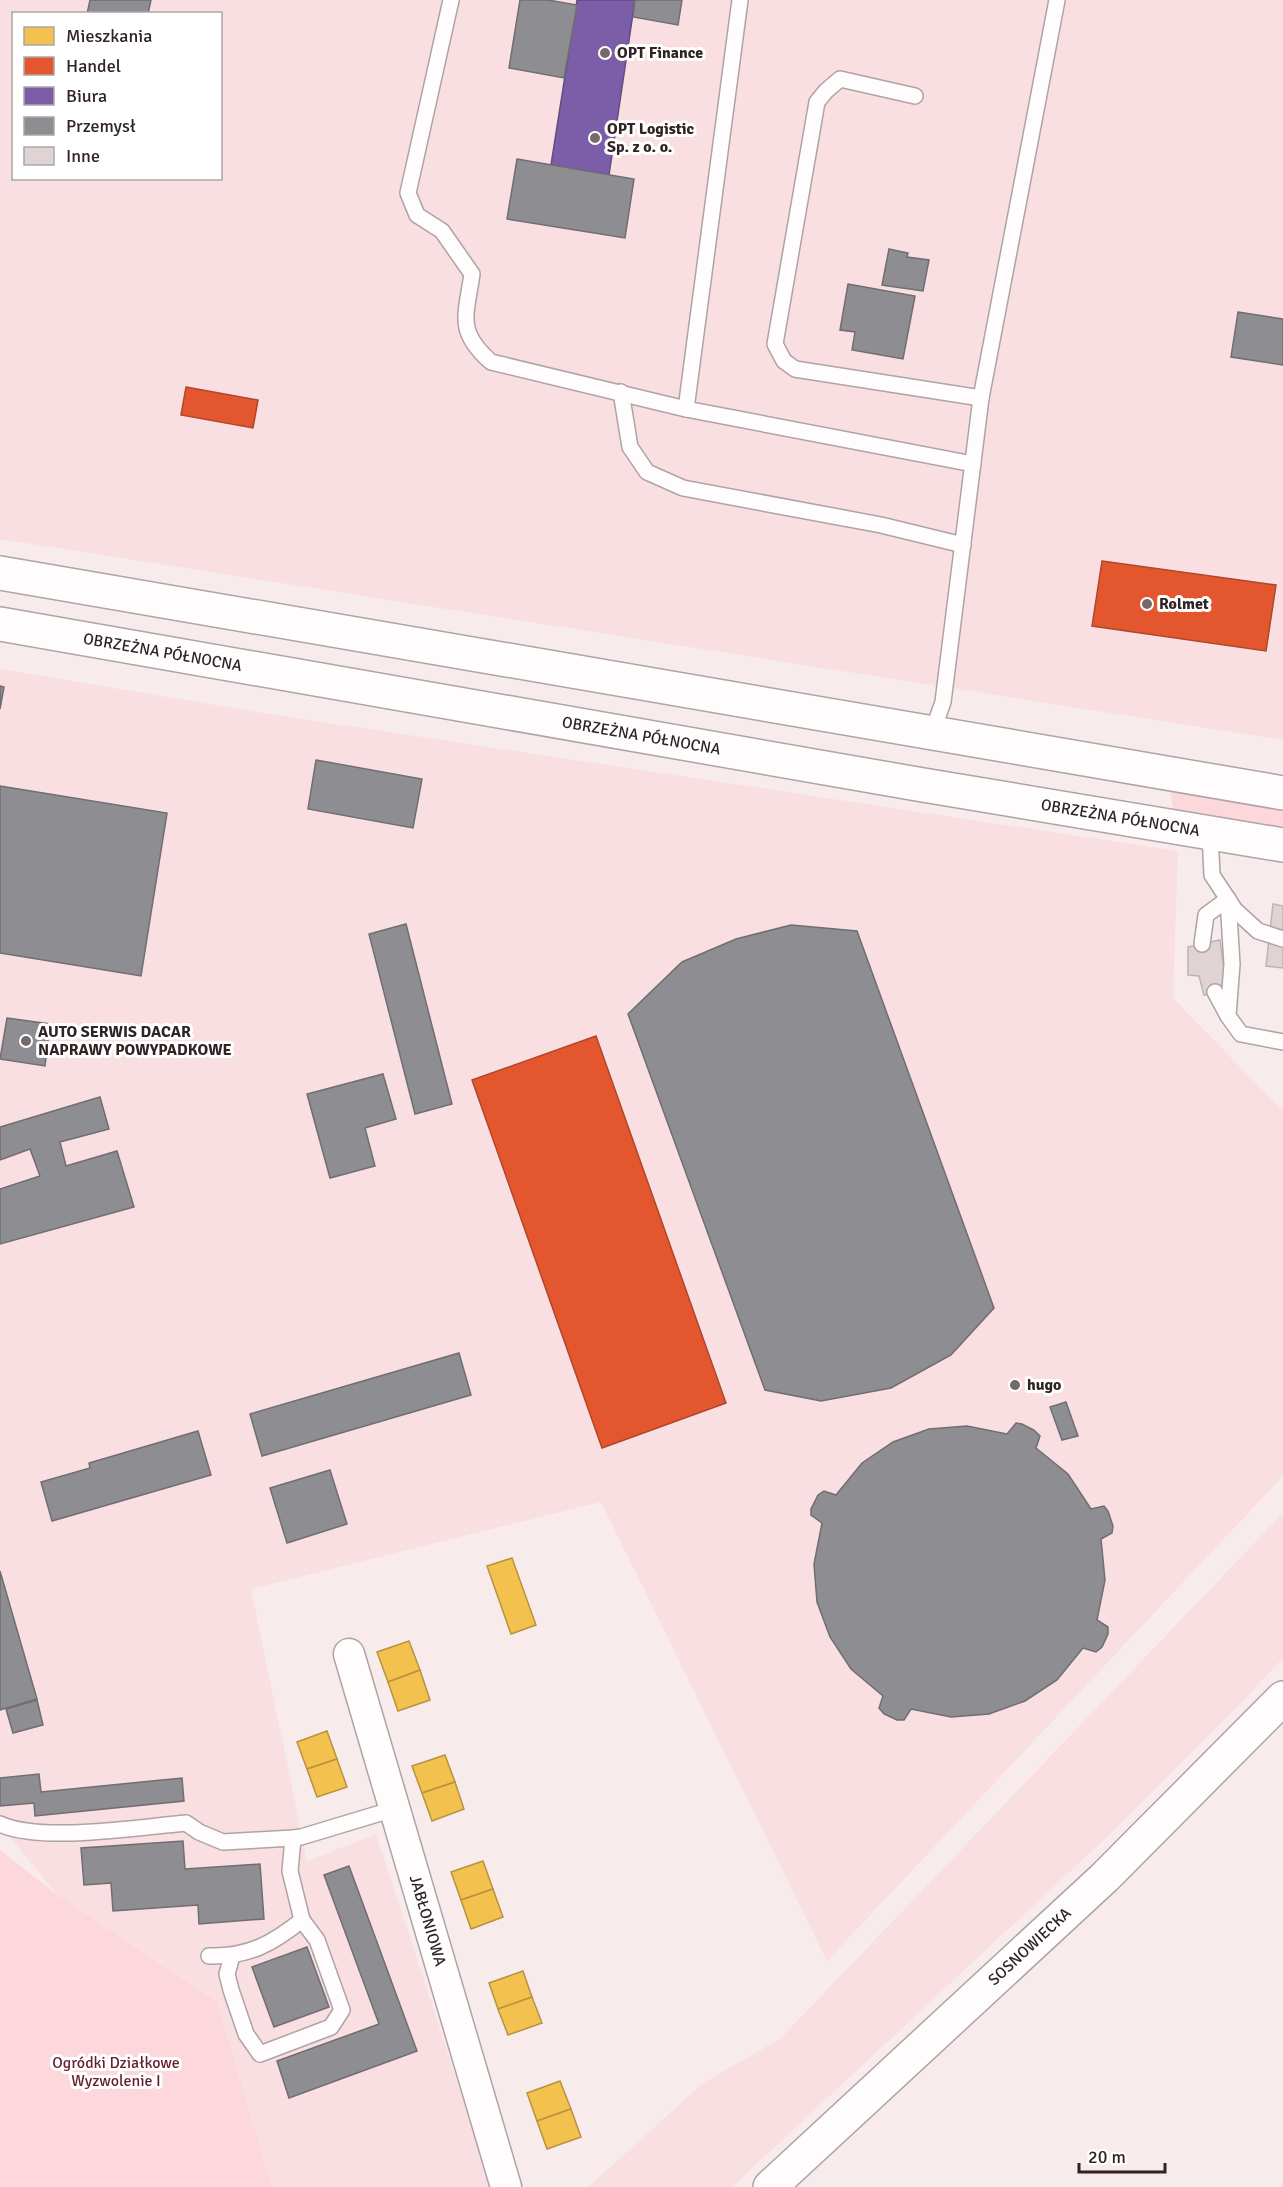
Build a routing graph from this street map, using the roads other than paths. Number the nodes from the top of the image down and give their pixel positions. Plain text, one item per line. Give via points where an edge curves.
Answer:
1 (451, 0) edge
2 (740, 0) edge
3 (1057, 0) edge
4 (915, 96) dead end
5 (621, 392) junction
6 (981, 398) junction
7 (686, 409) junction
8 (973, 464) junction
9 (963, 545) junction
10 (0, 573) edge
11 (0, 624) edge
12 (932, 733) junction
13 (923, 785) junction
14 (1283, 793) edge
15 (1210, 833) junction
16 (1283, 845) edge
17 (1228, 899) junction
18 (1283, 939) edge
19 (1202, 944) dead end
20 (1215, 992) dead end
21 (1228, 1016) junction
22 (1283, 1042) edge
23 (349, 1654) dead end
24 (1283, 1698) edge
25 (394, 1809) junction
26 (0, 1824) edge
27 (293, 1838) junction
28 (302, 1920) junction
29 (209, 1956) dead end
30 (232, 1956) junction
31 (506, 2187) edge
32 (770, 2187) edge

1 - 5 lane via 408,193 417,215 442,231 471,274 465,326 476,349 491,362
2 - 7 lane
3 - 6 lane
4 - 6 lane via 840,79 818,102 775,344 784,361 795,369
5 - 7 lane
5 - 9 lane via 630,447 647,472 683,488 881,525
6 - 8 lane
7 - 8 lane
8 - 9 lane
9 - 12 lane via 943,702
10 - 12 street
11 - 13 street, OBRZEŻNA PÓŁNOCNA
12 - 13 street
12 - 14 street
13 - 15 street, OBRZEŻNA PÓŁNOCNA
15 - 16 street, OBRZEŻNA PÓŁNOCNA
15 - 17 lane via 1212,874
17 - 18 lane via 1258,932
17 - 19 lane via 1206,915
17 - 21 lane via 1232,964
20 - 21 lane
21 - 22 lane via 1241,1034
23 - 25 street, JABŁONIOWA
24 - 32 street, SOSNOWIECKA via 1105,1877
25 - 27 lane
25 - 31 street, JABŁONIOWA
26 - 27 lane via 10,1829 61,1834 186,1823 223,1842
27 - 28 lane via 290,1870
28 - 30 lane via 259,1948
28 - 30 lane via 317,1940 342,2010 331,2027 260,2054 246,2034 231,1990 227,1974
29 - 30 lane

